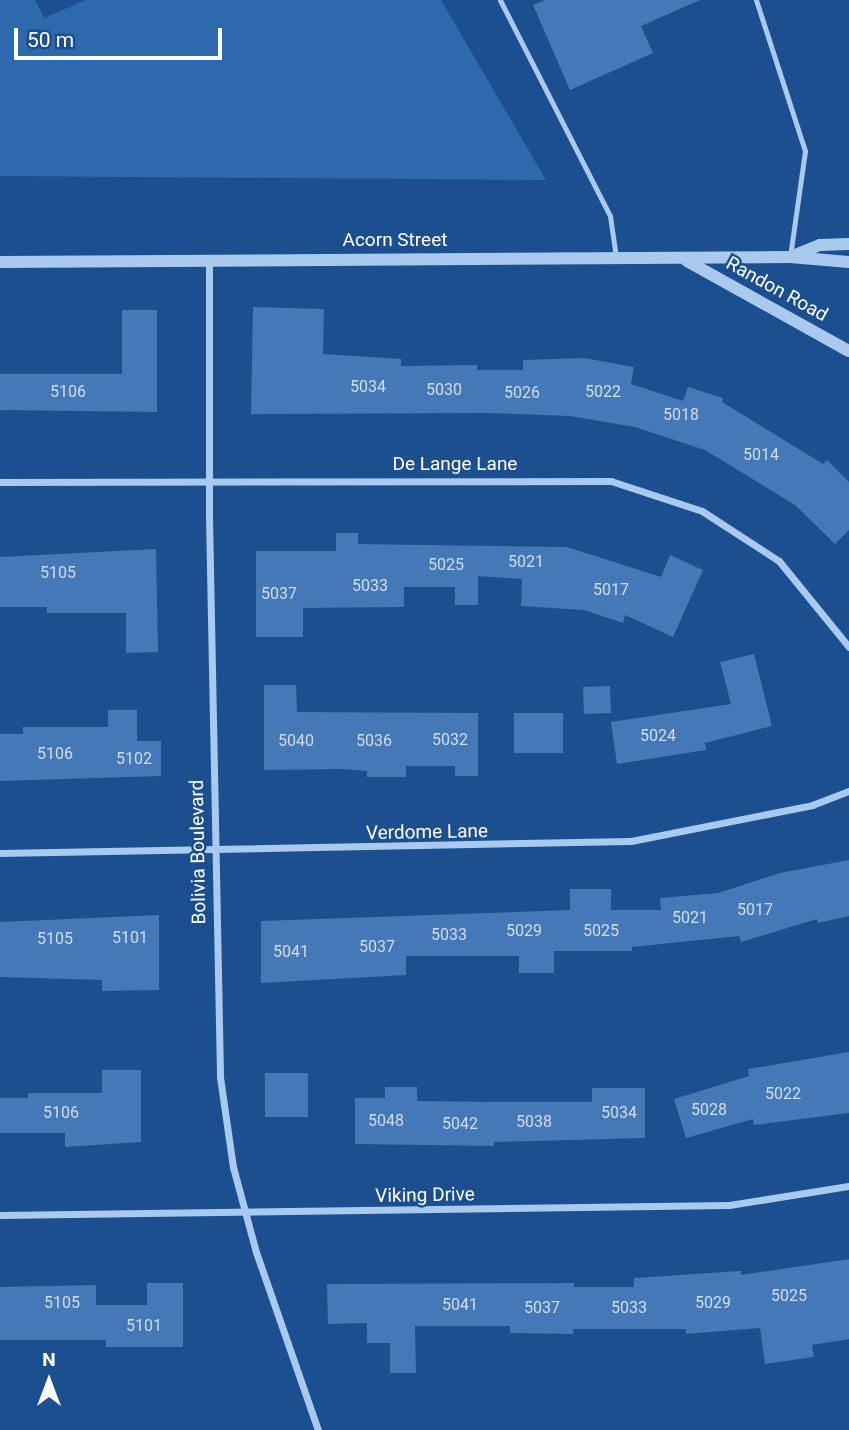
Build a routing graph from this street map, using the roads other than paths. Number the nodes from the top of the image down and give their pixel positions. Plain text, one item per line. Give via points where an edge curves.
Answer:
1 (499, 0) edge
2 (756, 0) edge
3 (849, 244) edge
4 (790, 257) junction
5 (209, 259) junction
6 (616, 260) junction
7 (686, 260) junction
8 (0, 262) edge
9 (849, 262) edge
10 (849, 351) edge
11 (209, 478) junction
12 (0, 482) edge
13 (849, 647) edge
14 (849, 792) edge
15 (214, 849) junction
16 (0, 853) edge
17 (849, 1186) edge
18 (246, 1213) junction
19 (0, 1215) edge
20 (318, 1430) edge

1 - 6 lane via 610,216
2 - 4 lane via 805,151
3 - 4 street, Acorn Street via 820,245
4 - 7 street, Acorn Street
4 - 9 street, Acorn Street
5 - 6 street, Acorn Street
5 - 8 street, Acorn Street
5 - 11 street, Bolivia Boulevard
6 - 7 street, Acorn Street
7 - 10 street, Randon Road
11 - 12 street, De Lange Lane
11 - 13 street, De Lange Lane via 611,481 702,511 779,561
11 - 15 street, Bolivia Boulevard
14 - 15 street, Verdome Lane via 812,804 631,841
15 - 16 street, Verdome Lane
15 - 18 street, Bolivia Boulevard via 220,1077 233,1167
17 - 18 street, Viking Drive via 729,1205
18 - 19 street, Viking Drive
18 - 20 street, Bolivia Boulevard via 288,1353

